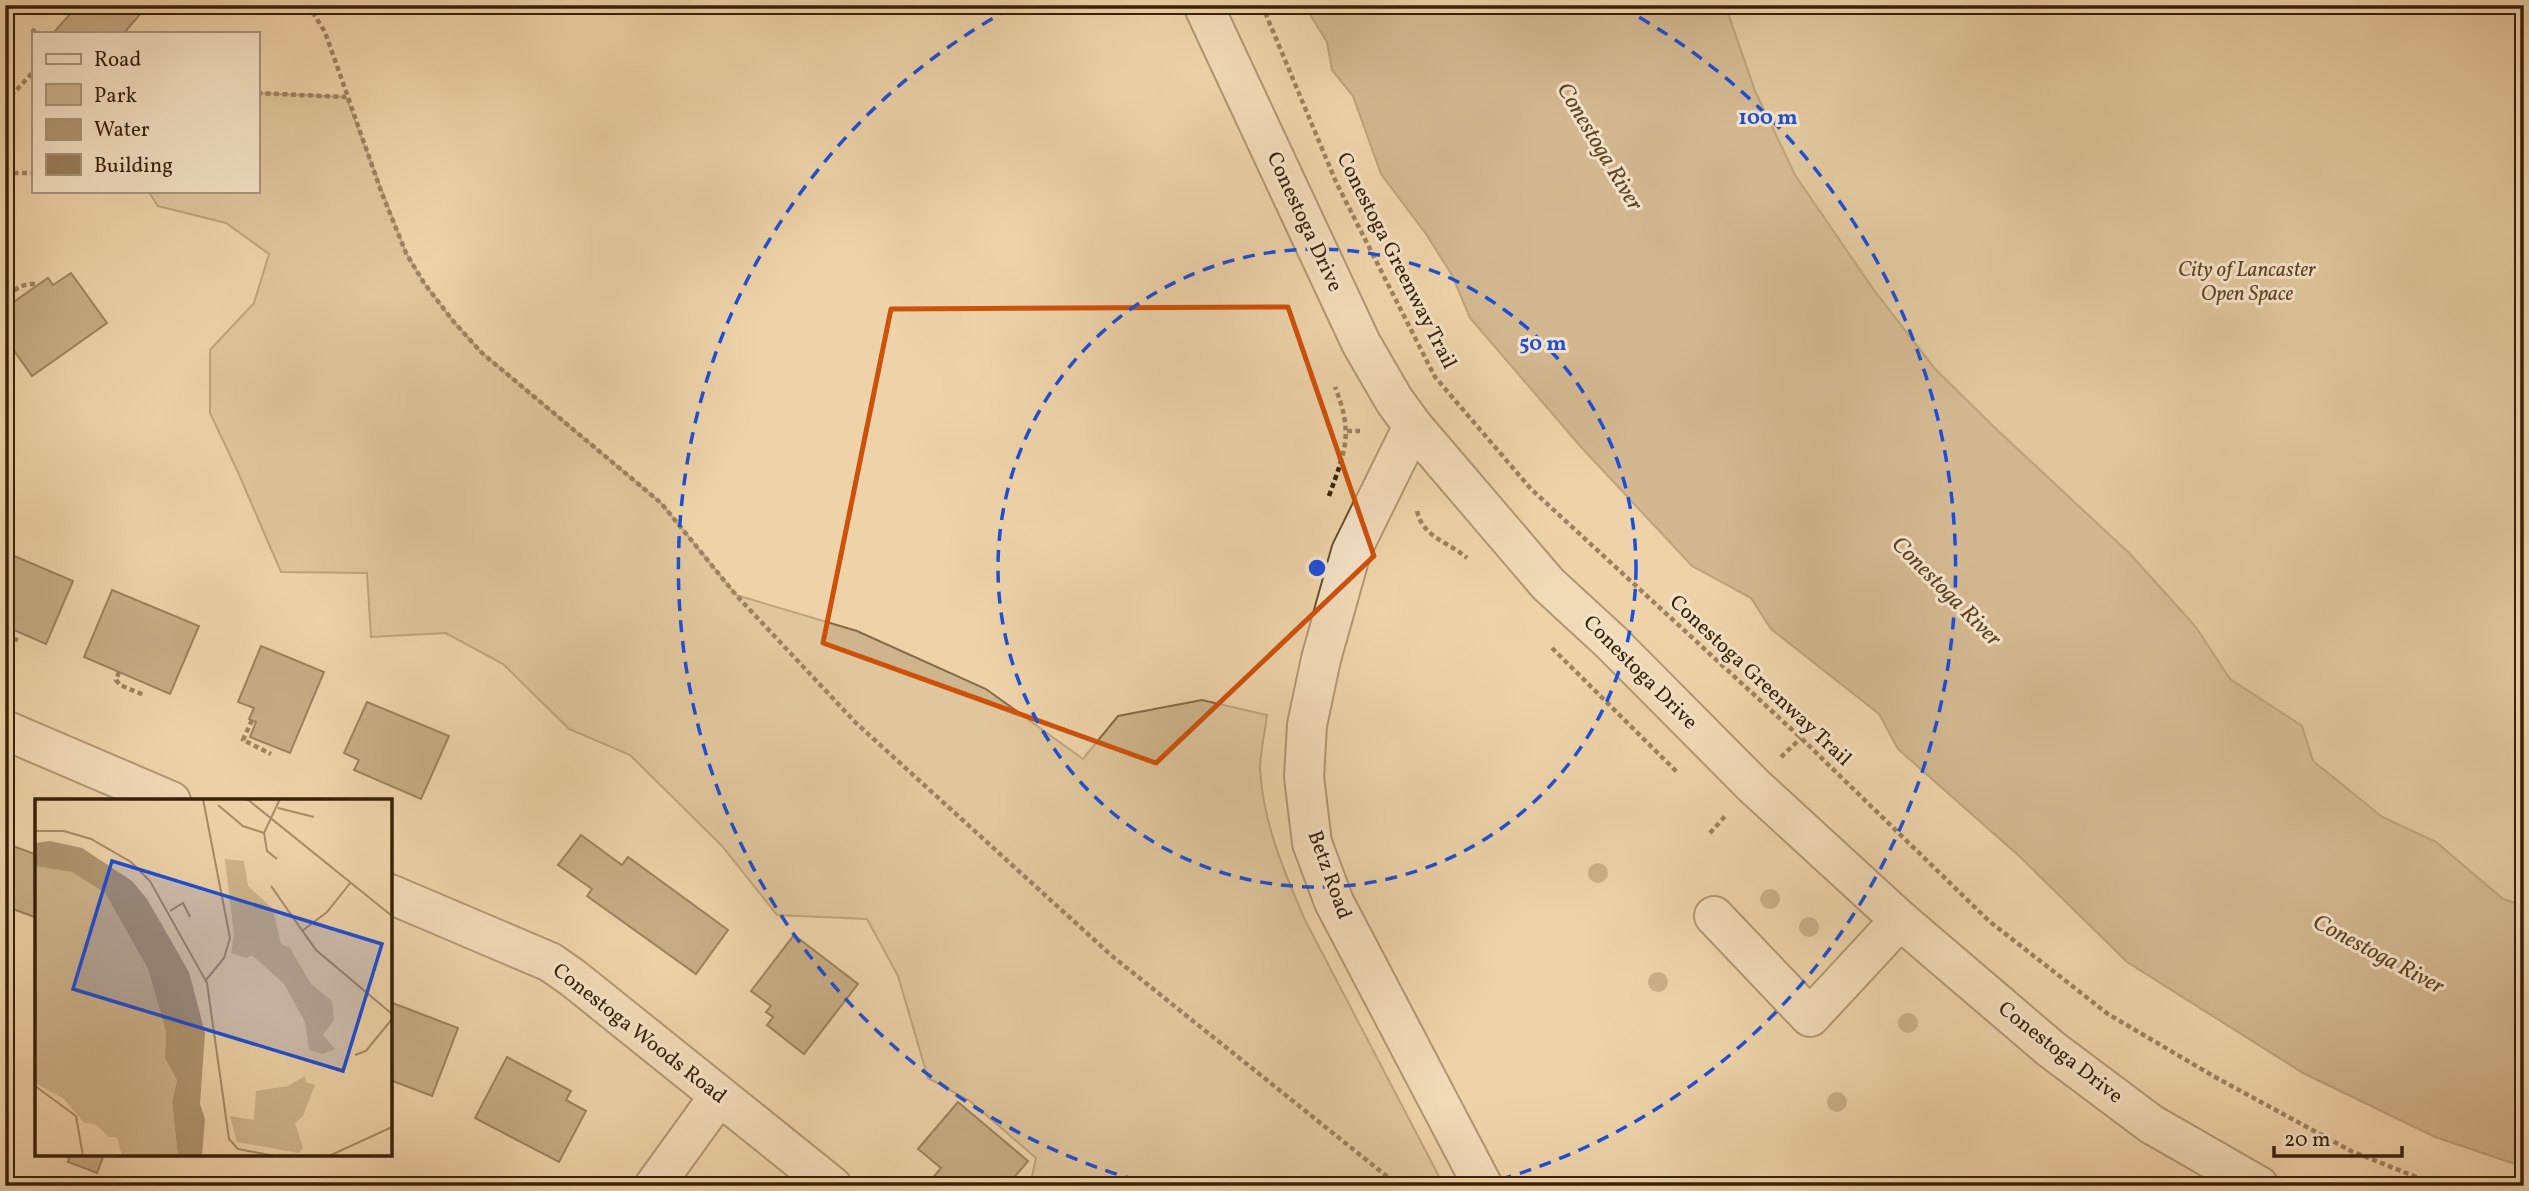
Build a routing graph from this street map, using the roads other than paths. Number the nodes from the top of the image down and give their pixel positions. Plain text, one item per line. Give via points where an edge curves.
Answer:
1 (1203, 5) edge
2 (1413, 426) junction
3 (5, 730) edge
4 (166, 799) edge
5 (392, 895) edge
6 (1714, 916) dead end
7 (1900, 920) junction
8 (719, 1096) junction
9 (654, 1186) edge
10 (832, 1186) edge
11 (1483, 1186) edge
12 (2259, 1186) edge

1 - 2 street, Conestoga Drive via 1361,344
2 - 7 street, Conestoga Drive via 1548,584 1754,786
2 - 11 street, Betz Road via 1350,552 1307,725 1304,777 1312,843 1334,902
3 - 4 street
5 - 8 street, Conestoga Woods Road via 550,962
6 - 7 street via 1810,1017
7 - 12 street, Conestoga Drive via 2051,1049 2151,1124
8 - 9 street
8 - 10 street, Conestoga Woods Road

